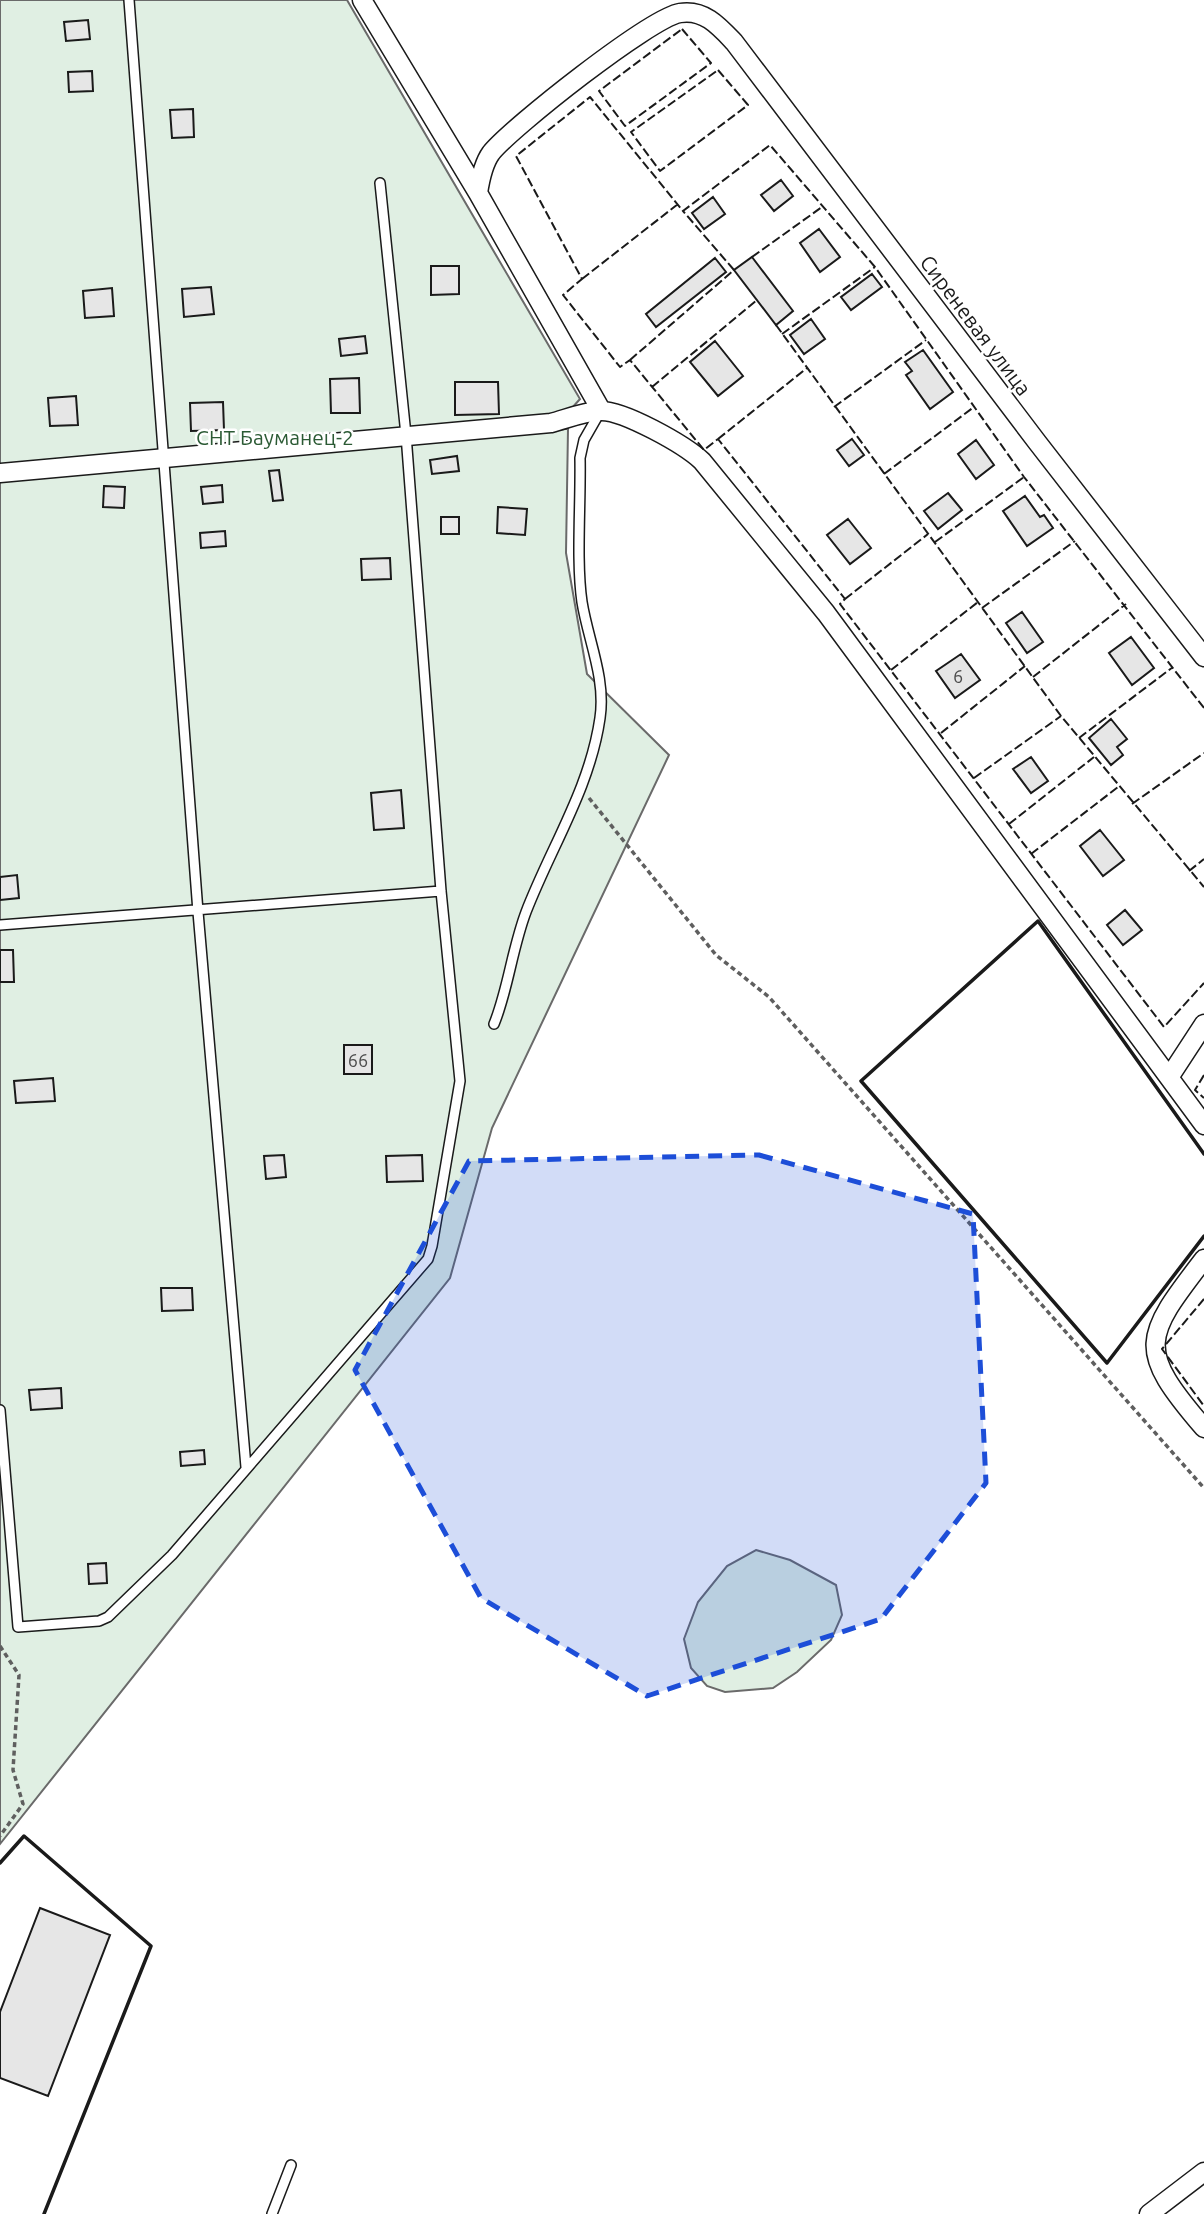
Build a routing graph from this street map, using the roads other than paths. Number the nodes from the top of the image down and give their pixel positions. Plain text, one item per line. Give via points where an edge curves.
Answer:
1 (129, 0) edge
2 (362, 0) edge
3 (380, 183) dead end
4 (478, 193) junction
5 (601, 411) junction
6 (406, 435) junction
7 (163, 458) junction
8 (0, 473) edge
9 (1204, 657) edge
10 (441, 891) junction
11 (198, 912) junction
12 (0, 925) edge
13 (494, 1024) dead end
14 (1204, 1024) edge
15 (1170, 1076) junction
16 (1204, 1125) edge
17 (1204, 1259) edge
18 (0, 1410) edge
19 (1204, 1428) edge
20 (246, 1467) junction
21 (291, 2165) dead end
22 (1204, 2172) edge
23 (272, 2214) edge
24 (1149, 2214) edge

1 - 7 lane
2 - 4 street
3 - 6 lane
4 - 5 street
4 - 9 street, Сиреневая улица via 489,156 506,135 630,40 680,13 698,13 713,20
5 - 6 street via 551,423
5 - 13 lane via 591,424 580,458 582,601 598,665 601,716 570,820 511,953
5 - 15 street via 655,430 685,445 702,461 826,613
6 - 7 street
6 - 10 lane
7 - 8 street
7 - 11 lane
10 - 11 lane
10 - 20 lane via 460,1081 428,1259
11 - 12 lane
11 - 20 lane
14 - 15 street
15 - 16 street
17 - 19 street via 1156,1328 1155,1347 1171,1390
18 - 20 lane via 18,1627 108,1617 172,1555
21 - 23 lane
22 - 24 street

